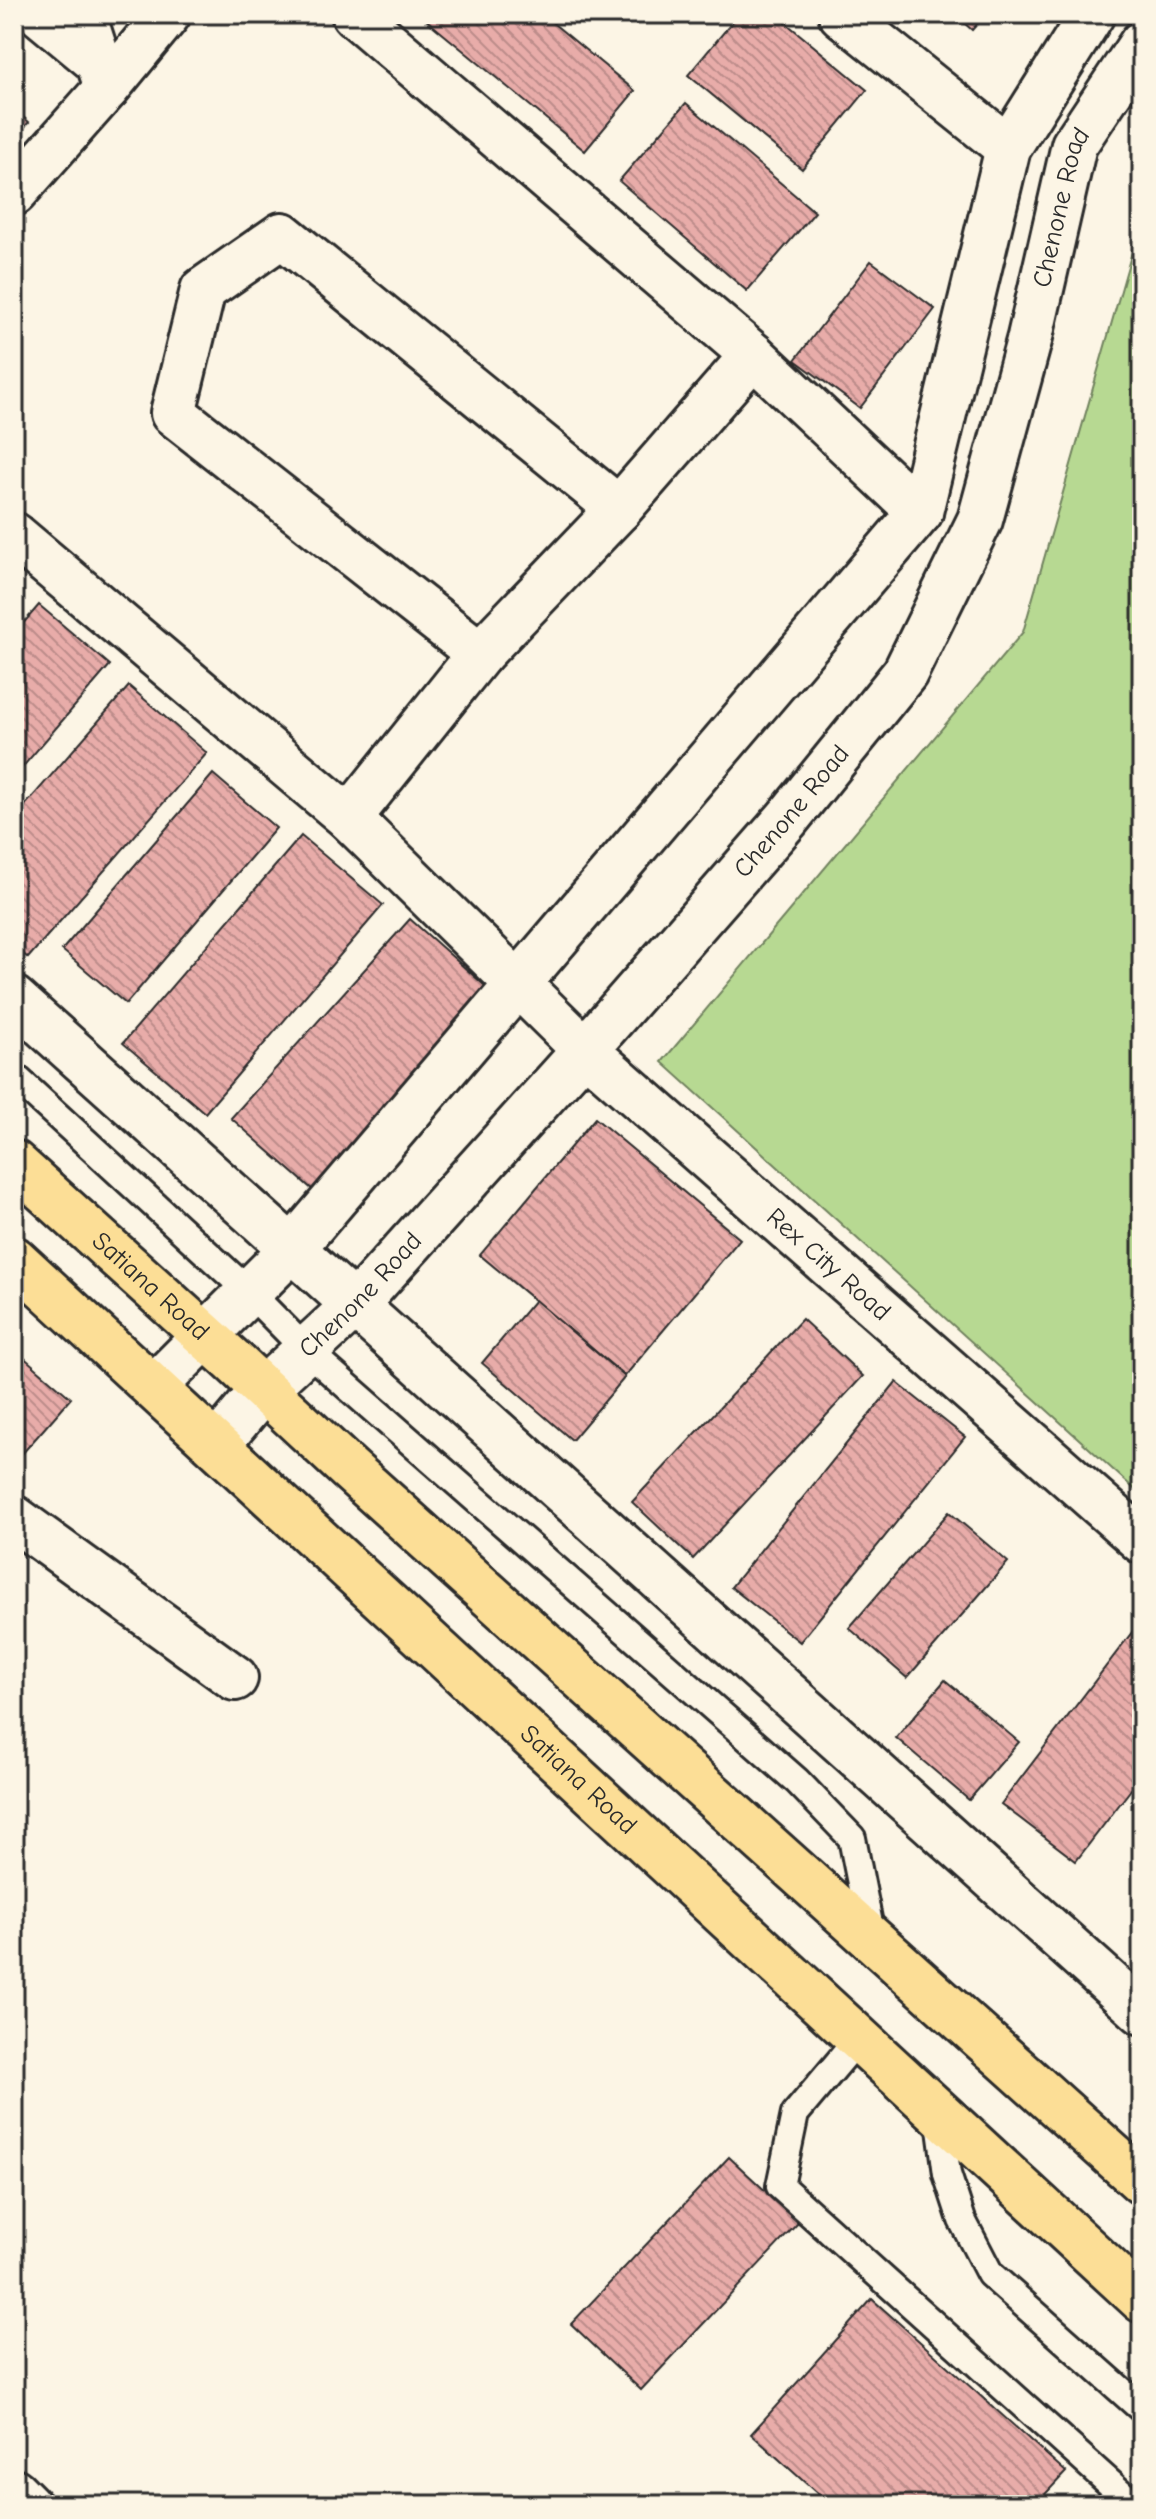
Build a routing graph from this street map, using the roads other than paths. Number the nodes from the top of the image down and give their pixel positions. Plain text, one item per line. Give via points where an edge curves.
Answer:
1 (40, 14) edge
2 (83, 14) edge
3 (168, 14) edge
4 (354, 14) edge
5 (841, 14) edge
6 (1092, 14) edge
7 (1142, 43) edge
8 (102, 75) junction
9 (1008, 148) junction
10 (14, 193) edge
11 (753, 355) junction
12 (619, 509) junction
13 (920, 512) junction
14 (14, 535) edge
15 (480, 654) junction
16 (349, 818) junction
17 (518, 984) junction
18 (14, 999) edge
19 (585, 1050) junction
20 (14, 1076) edge
21 (14, 1163) edge
22 (292, 1249) junction
23 (14, 1259) edge
24 (249, 1292) junction
25 (356, 1304) junction
26 (205, 1335) junction
27 (306, 1350) junction
28 (154, 1387) junction
29 (263, 1390) junction
30 (217, 1445) junction
31 (14, 1518) edge
32 (1142, 1541) edge
33 (235, 1678) dead end
34 (873, 1940) junction
35 (1142, 2012) edge
36 (859, 2038) junction
37 (939, 2113) junction
38 (1142, 2182) edge
39 (1142, 2300) edge
40 (1142, 2409) edge
41 (14, 2491) edge
42 (28, 2505) edge
43 (1134, 2505) edge

1 - 8 street
2 - 8 street
3 - 8 street
4 - 11 street
5 - 9 street
6 - 9 street
7 - 19 street, Chenone Road via 1074,145 1030,337 980,520 905,673 787,819
8 - 10 street
9 - 13 street
11 - 12 street
11 - 13 street
12 - 15 street
12 - 15 street via 282,235 203,290 173,413
13 - 17 street
14 - 16 street, Rex City Road
15 - 16 street
16 - 17 street, Rex City Road
17 - 19 street, Rex City Road
17 - 22 street
18 - 22 street
19 - 25 street, Chenone Road
19 - 32 street, Rex City Road
20 - 24 lane
21 - 26 main road, Satiana Road
22 - 24 street
22 - 25 street
23 - 28 main road, Satiana Road
24 - 26 street
24 - 27 lane
25 - 27 street, Chenone Road
25 - 35 street
26 - 28 street
26 - 29 main road, Satiana Road
27 - 29 street, Chenone Road
27 - 34 lane via 797,1781 852,1838
28 - 30 main road, Satiana Road
29 - 30 street, Chenone Road
29 - 34 main road, Satiana Road
30 - 36 main road, Satiana Road
31 - 33 street
34 - 38 main road, Satiana Road
36 - 37 main road, Satiana Road
36 - 43 lane via 795,2114 780,2186
37 - 39 main road, Satiana Road
37 - 40 lane via 947,2174 962,2220 990,2274
41 - 42 street

